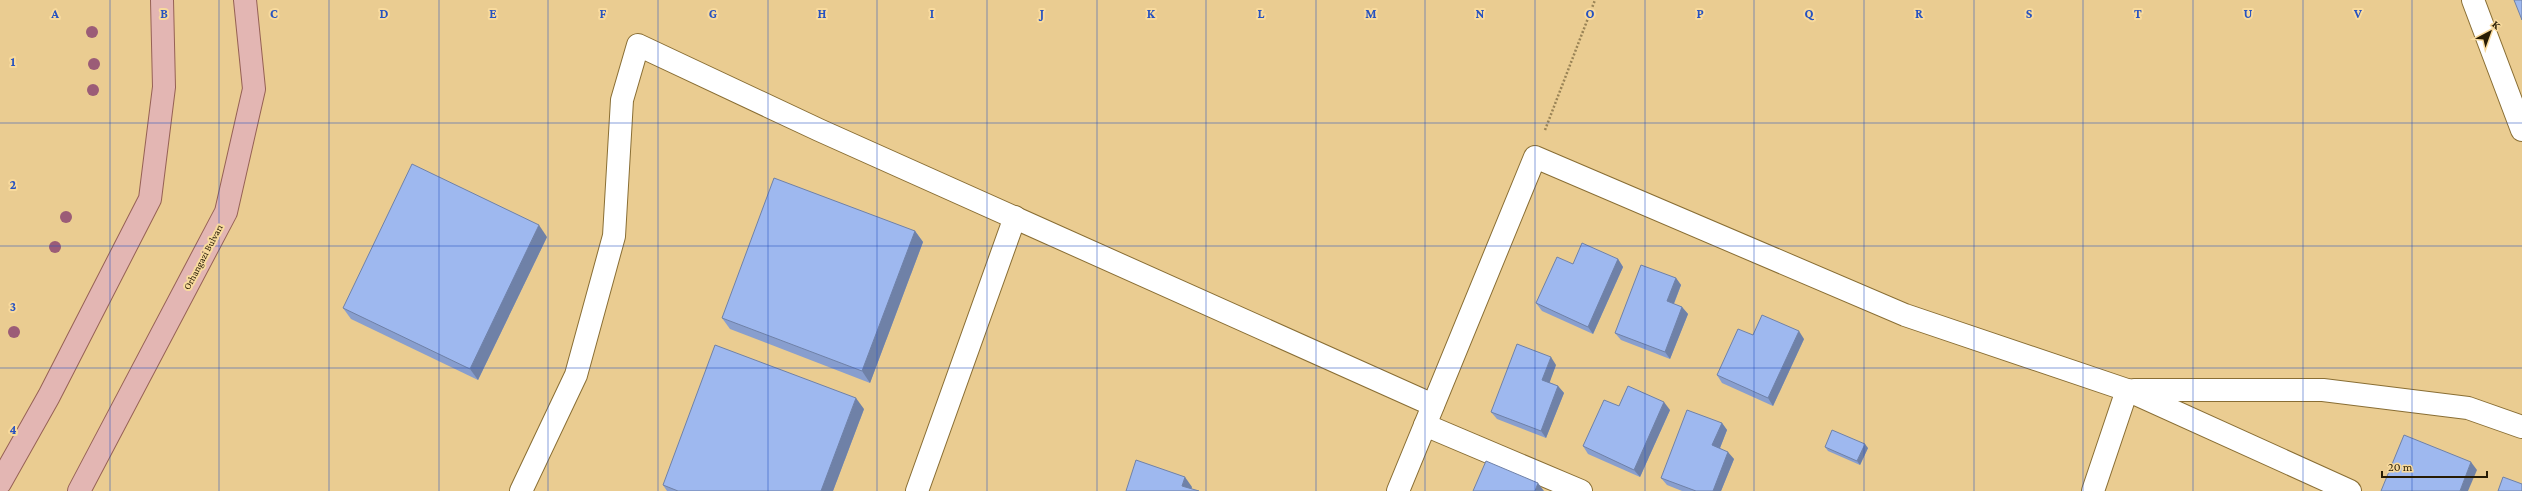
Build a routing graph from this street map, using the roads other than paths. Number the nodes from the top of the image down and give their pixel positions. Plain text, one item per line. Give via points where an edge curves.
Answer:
1 (162, 0) edge
2 (245, 0) edge
3 (2473, 0) edge
4 (2522, 130) edge
5 (1015, 217) junction
6 (2127, 390) junction
7 (1433, 405) junction
8 (1425, 425) junction
9 (2522, 427) edge
10 (0, 483) edge
11 (78, 491) edge
12 (521, 491) edge
13 (917, 491) edge
14 (1398, 491) edge
15 (1581, 491) edge
16 (2093, 491) edge
17 (2350, 491) edge

1 - 10 main road via 164,87 150,199
2 - 11 main road, Orhangazi Bulvarı via 254,89 226,212
3 - 4 street
5 - 7 street
5 - 12 street via 819,130 638,45 622,100 614,236 576,375
5 - 13 street
6 - 7 street via 1905,314 1535,157
6 - 9 street via 2324,390 2468,408
6 - 16 street
6 - 17 street
7 - 8 street
8 - 14 street
8 - 15 street

